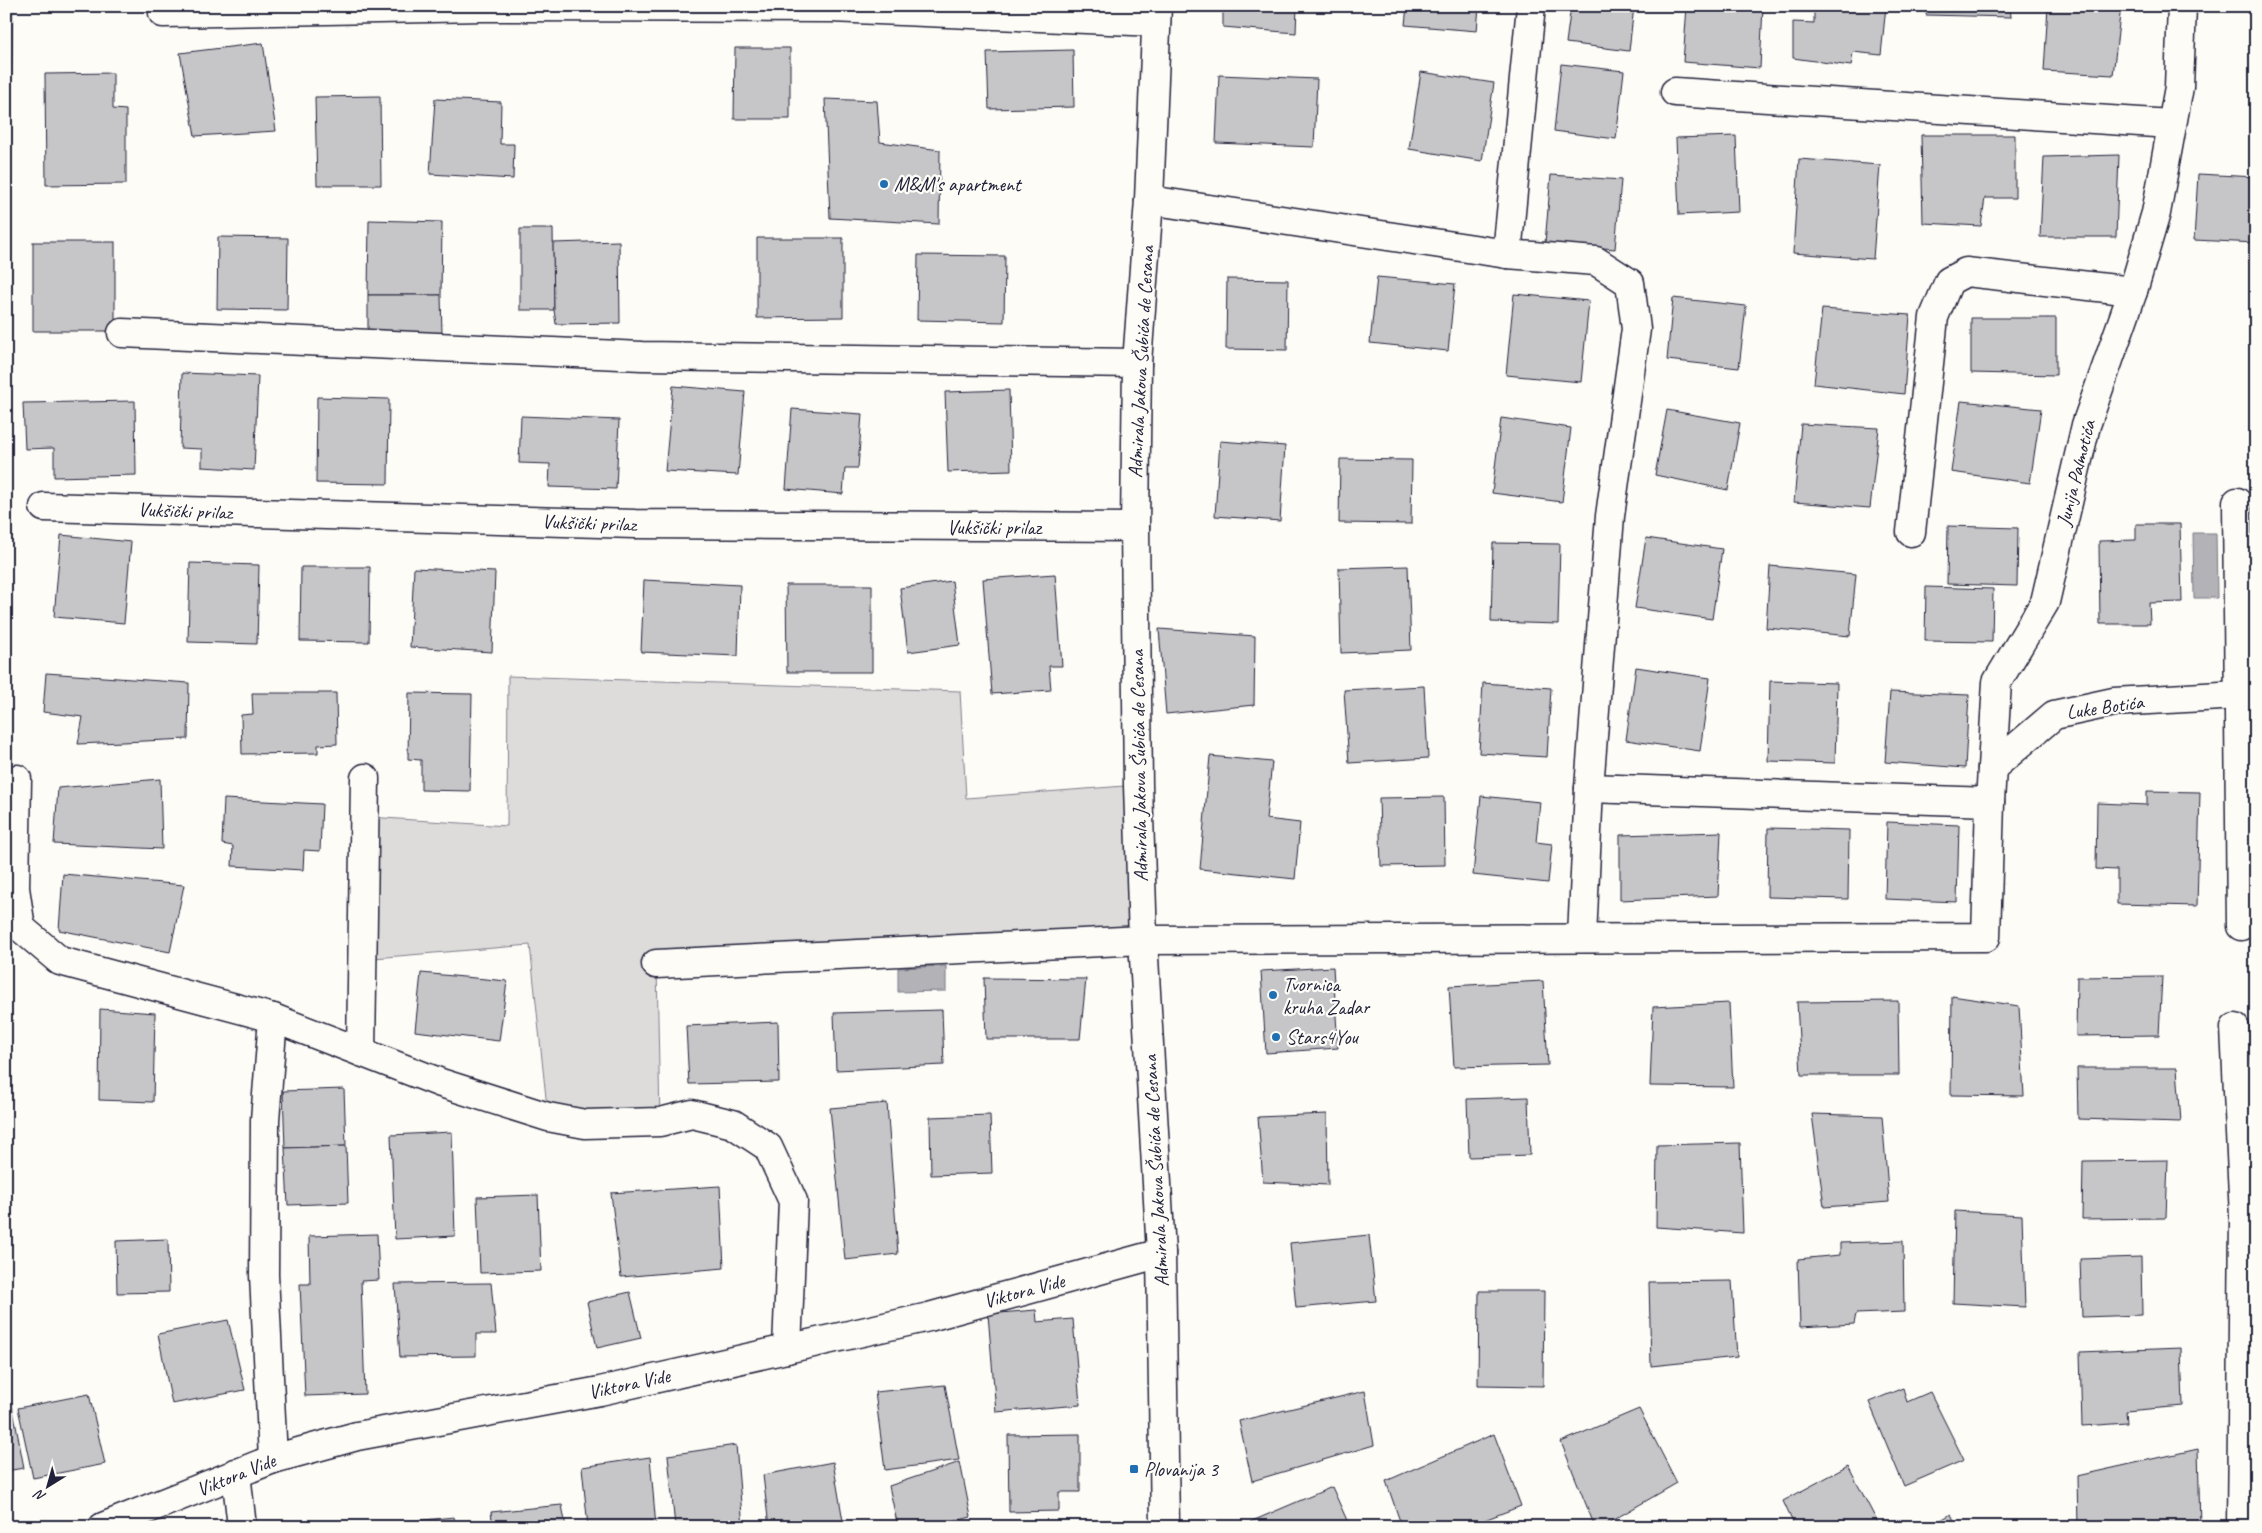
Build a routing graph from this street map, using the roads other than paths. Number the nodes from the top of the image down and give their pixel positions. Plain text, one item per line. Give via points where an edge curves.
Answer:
1 (1531, 6) edge
2 (2182, 6) edge
3 (831, 7) edge
4 (163, 13) dead end
5 (1156, 14) edge
6 (1675, 92) dead end
7 (2171, 124) junction
8 (1149, 200) junction
9 (1507, 254) junction
10 (2133, 291) junction
11 (122, 333) dead end
12 (1137, 363) junction
13 (2237, 502) dead end
14 (44, 507) dead end
15 (1135, 527) junction
16 (1911, 532) dead end
17 (2239, 695) junction
18 (1992, 768) junction
19 (365, 778) dead end
20 (17, 779) dead end
21 (1589, 788) junction
22 (1990, 802) junction
23 (2241, 926) dead end
24 (1582, 937) junction
25 (1143, 940) junction
26 (656, 964) dead end
27 (274, 1018) junction
28 (2235, 1028) dead end
29 (361, 1052) junction
30 (1161, 1253) junction
31 (787, 1349) junction
32 (274, 1459) junction
33 (236, 1473) junction
34 (103, 1527) edge
35 (242, 1527) edge
36 (1165, 1527) edge
37 (2242, 1527) edge

1 - 9 street
2 - 7 street, Junija Palmotića via 2179,88
3 - 4 street via 483,7
3 - 5 street
5 - 8 street, Admirala Jakova Šubića de Cesana
6 - 7 street
7 - 10 street, Junija Palmotića via 2156,213
8 - 9 street
8 - 12 street, Admirala Jakova Šubića de Cesana
9 - 21 street via 1596,261 1630,284 1636,329 1610,516
10 - 16 street via 1966,272 1949,281 1934,317
10 - 18 street, Junija Palmotića via 2086,426 2045,602 1998,682
11 - 12 street via 642,356
12 - 15 street, Admirala Jakova Šubića de Cesana
13 - 17 street
14 - 15 street, Vukšički prilaz via 635,524
15 - 25 street, Admirala Jakova Šubića de Cesana
17 - 18 street, Luke Botića via 2114,702 2054,715
17 - 23 street
18 - 22 street, Junija Palmotića
19 - 29 street
20 - 27 street via 15,888 21,928 60,961
21 - 22 street
21 - 24 street
22 - 24 street, Junija Palmotića via 1986,937
24 - 25 street
25 - 26 street
25 - 30 street, Admirala Jakova Šubića de Cesana
27 - 29 street
27 - 32 street via 265,1120 264,1275
28 - 37 street via 2244,1217
29 - 31 street via 441,1083 548,1117 585,1124 660,1122 692,1114 733,1124 768,1147 793,1200
30 - 31 street, Viktora Vide via 929,1317
30 - 36 street, Admirala Jakova Šubića de Cesana
31 - 32 street, Viktora Vide via 600,1391 357,1436
32 - 33 street, Viktora Vide
33 - 34 street, Viktora Vide
33 - 35 street

